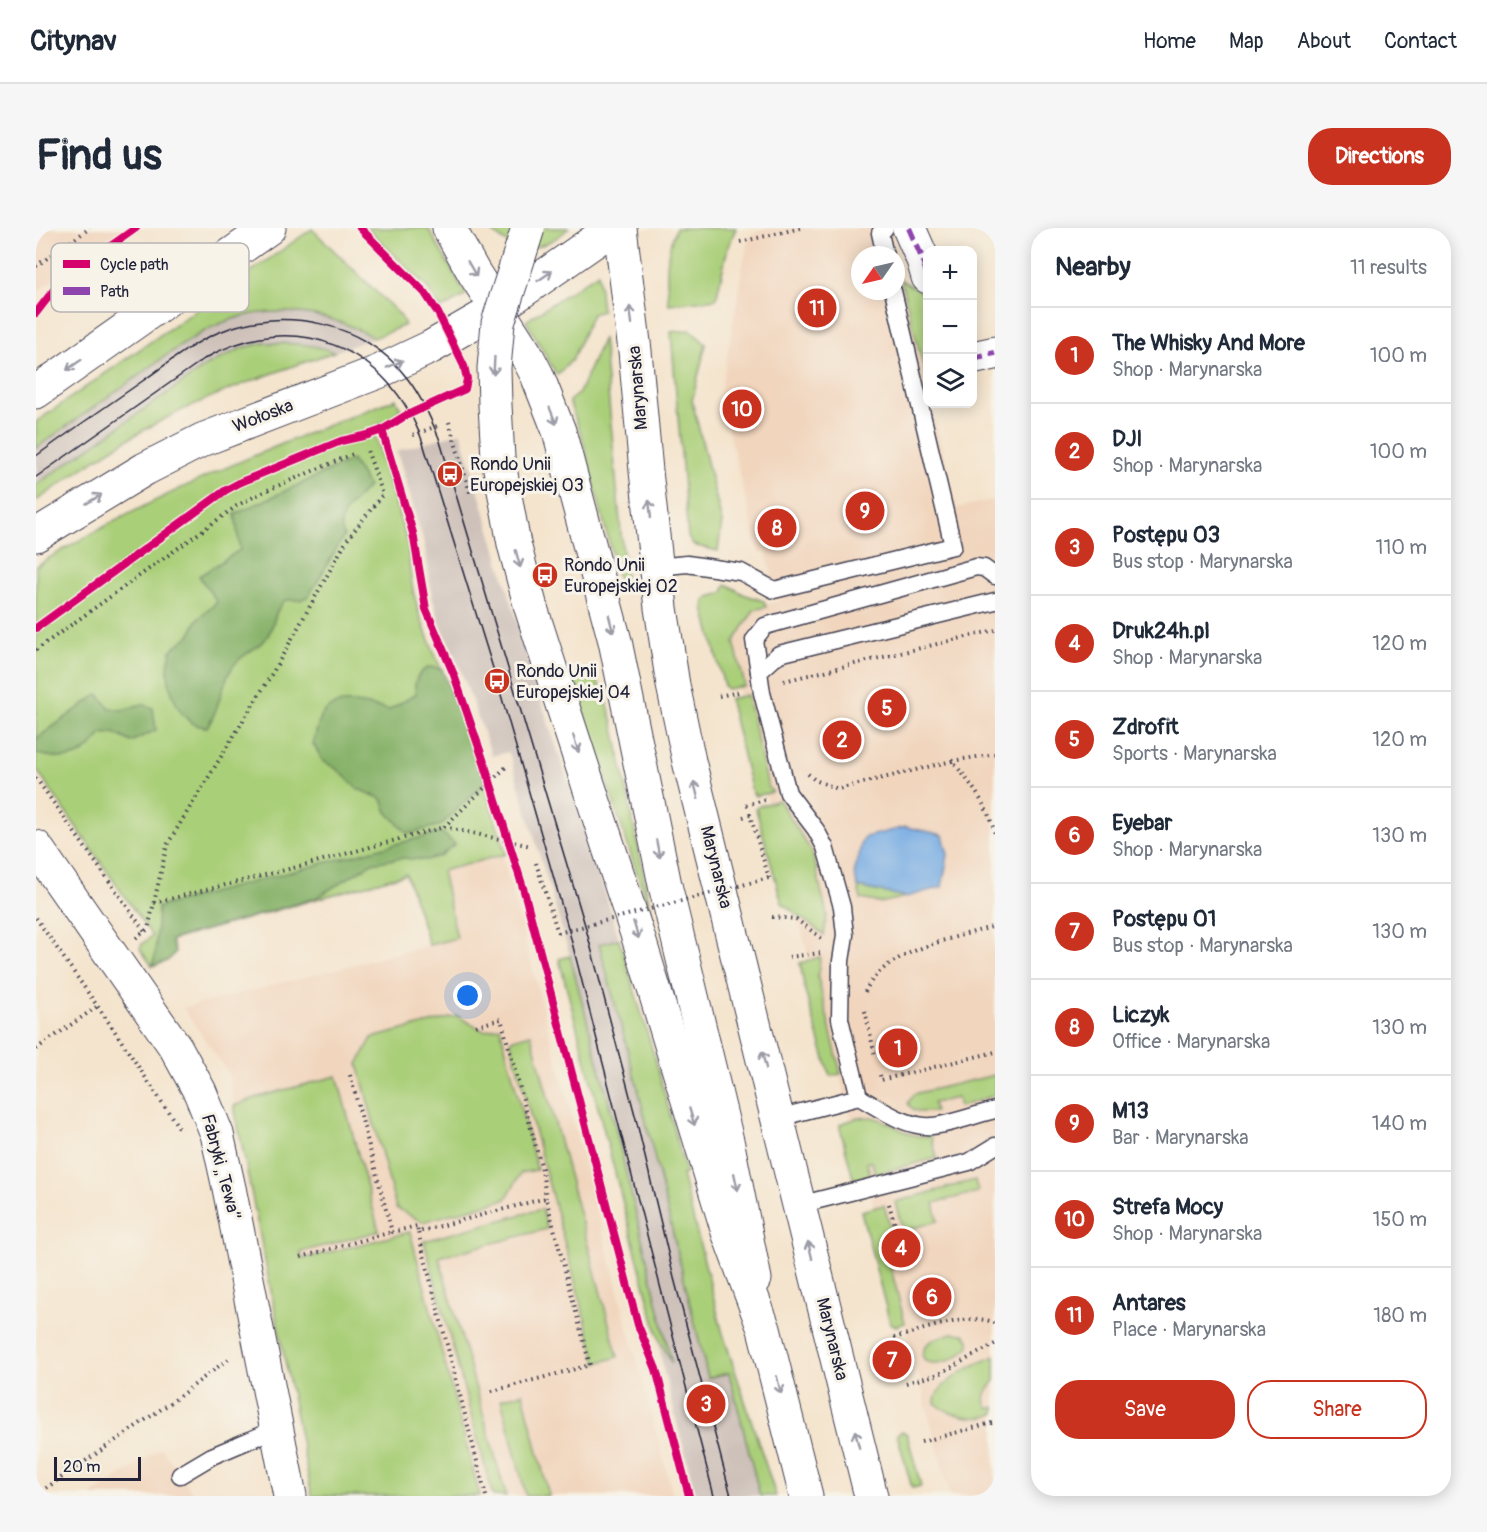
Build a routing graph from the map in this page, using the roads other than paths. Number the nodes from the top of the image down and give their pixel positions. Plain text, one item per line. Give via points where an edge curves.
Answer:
1 (269, 228) edge
2 (449, 228) edge
3 (528, 228) edge
4 (613, 228) edge
5 (620, 228) edge
6 (885, 228) edge
7 (909, 228) edge
8 (248, 243) edge
9 (883, 246) edge
10 (923, 260) edge
11 (895, 300) edge
12 (497, 309) junction
13 (150, 312) edge
14 (995, 353) edge
15 (977, 357) edge
16 (36, 392) edge
17 (36, 535) edge
18 (656, 567) junction
19 (995, 576) edge
20 (995, 601) edge
21 (760, 679) junction
22 (36, 847) edge
23 (859, 1097) junction
24 (995, 1110) edge
25 (778, 1118) junction
26 (995, 1146) edge
27 (799, 1205) junction
28 (764, 1329) junction
29 (278, 1428) junction
30 (180, 1475) dead end
31 (290, 1496) edge
32 (806, 1496) edge
33 (871, 1496) edge

1 -> 8 main road
2 -> 12 main road
3 -> 28 main road, bridge via 498,323 494,368 498,458 514,544 728,1233
12 -> 4 main road, Wołoska
18 -> 5 main road, Marynarska
6 - 9 lane via 880,233
7 - 10 main road
11 - 18 lane via 953,546 774,591 741,572 687,564
17 -> 12 main road, Wołoska via 145,469 202,440 399,363
12 -> 28 main road via 537,375 559,431 605,602 665,885 728,1145
13 -> 16 main road
14 - 15 main road
25 -> 18 main road, Marynarska via 689,761 673,685
19 - 21 lane via 976,567 765,626 754,640
20 - 21 lane via 779,654
21 - 23 lane via 788,793 825,847 842,907 845,935 840,1019
22 - 29 main road, Fabryki „Tewa” via 176,1048 200,1092 224,1163
23 - 24 lane via 912,1123 931,1126
23 - 25 lane
25 - 27 main road, Marynarska
26 - 27 lane via 969,1162
33 -> 27 main road, Marynarska
28 -> 32 main road
29 - 30 lane via 212,1456
29 - 31 main road, Fabryki „Tewa”

